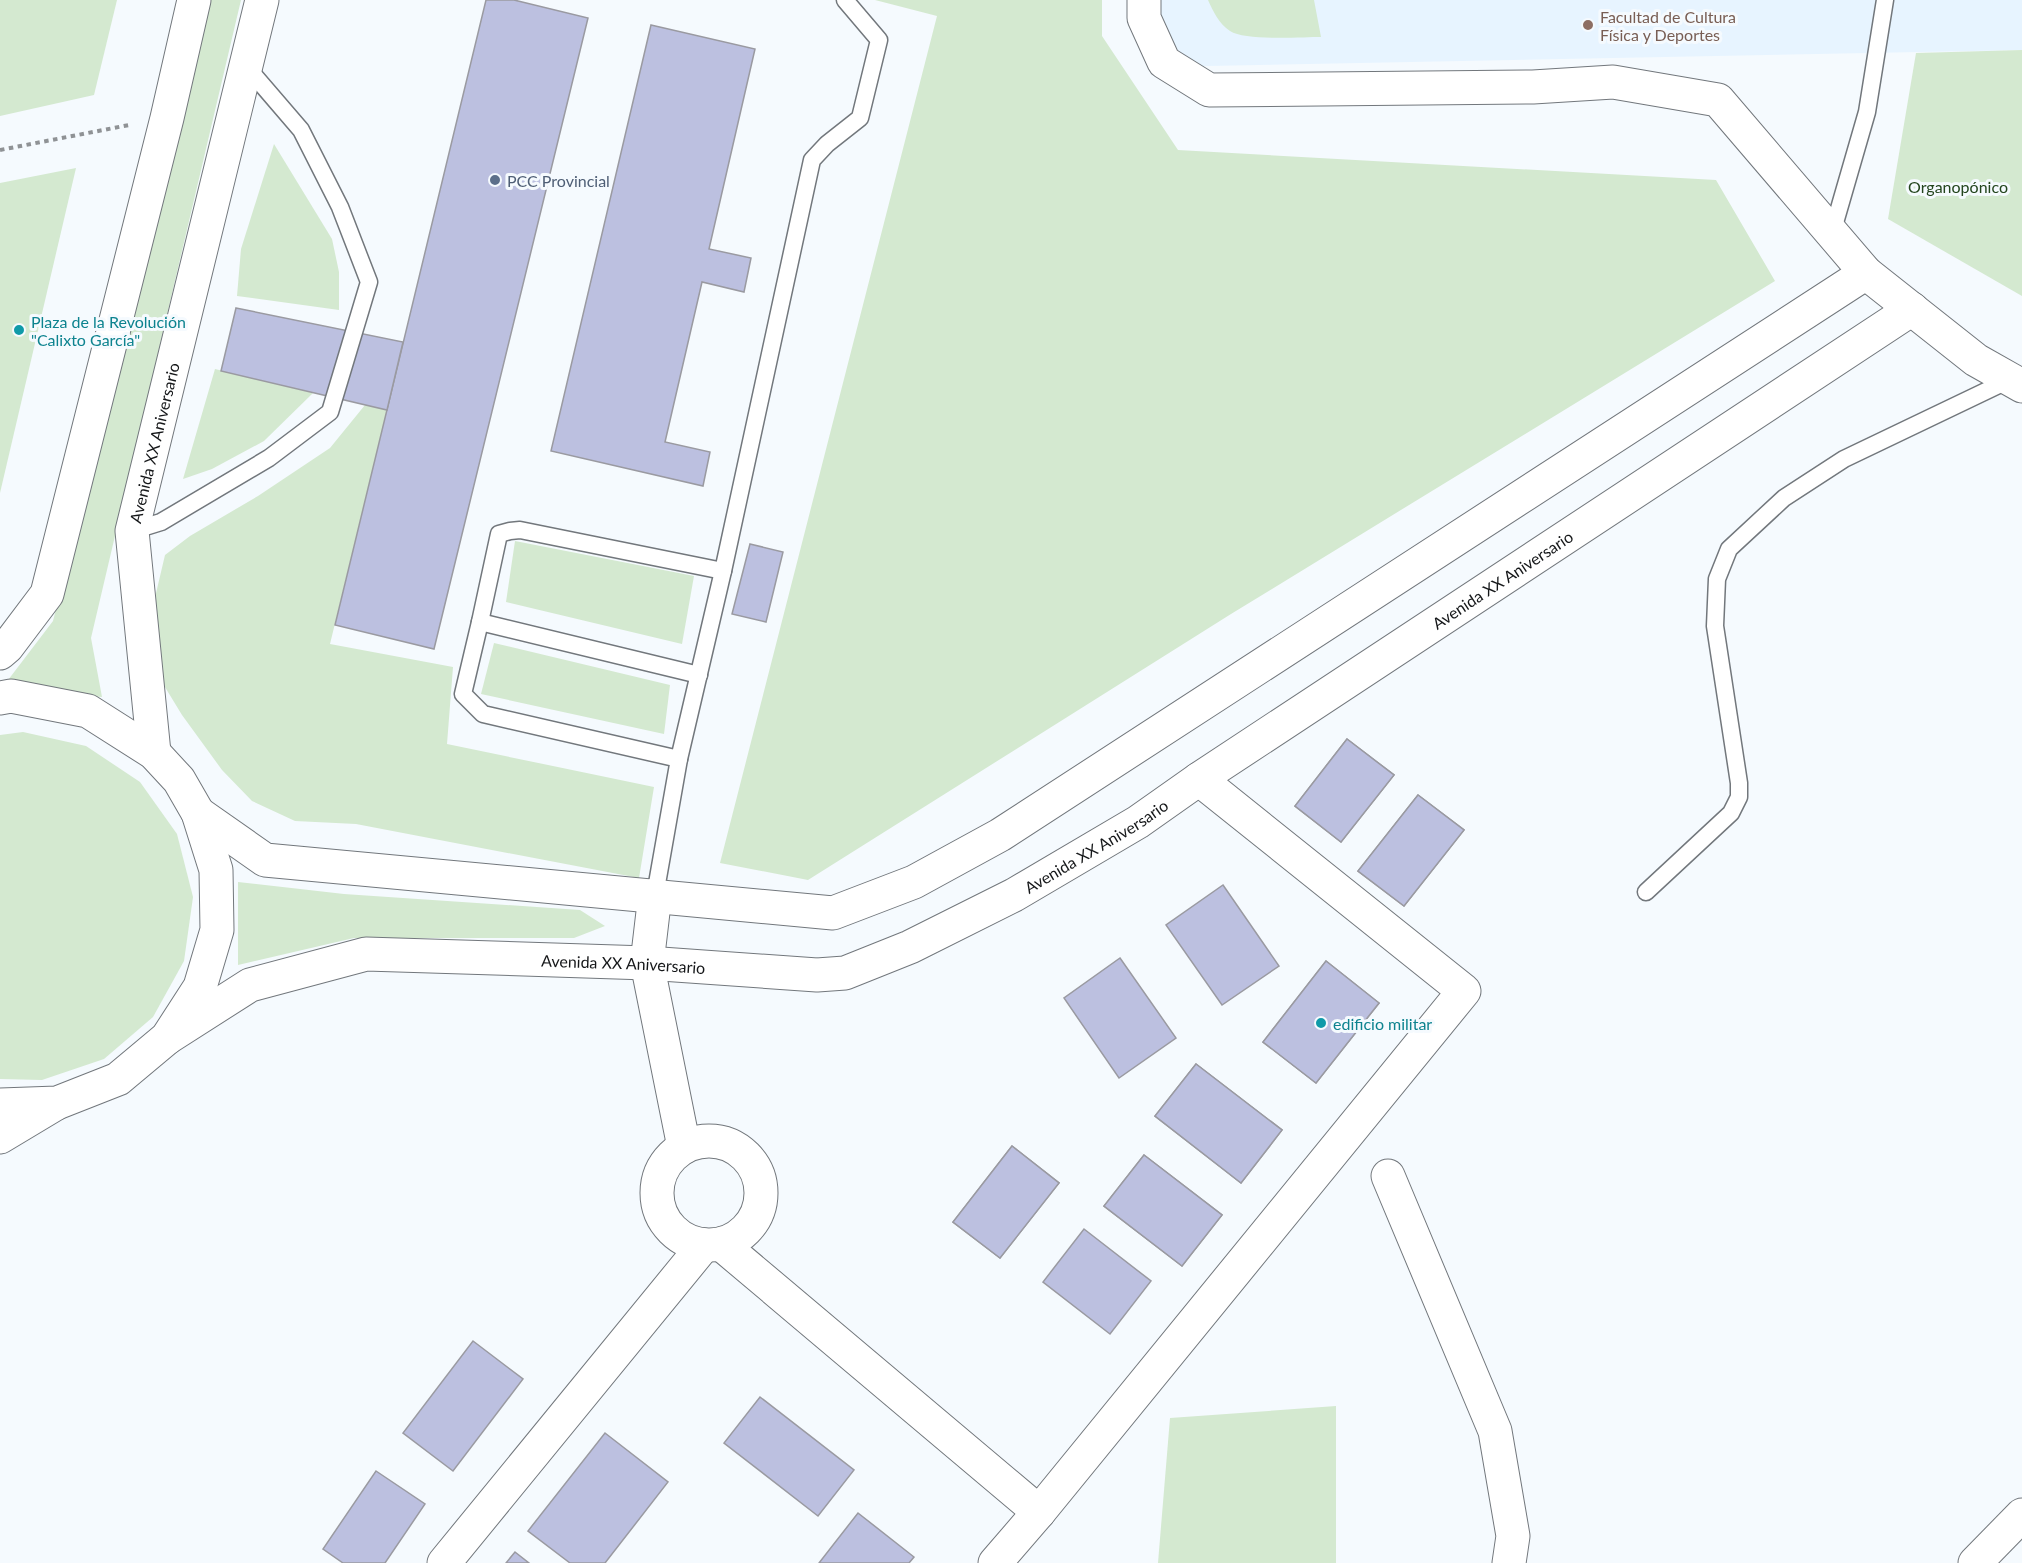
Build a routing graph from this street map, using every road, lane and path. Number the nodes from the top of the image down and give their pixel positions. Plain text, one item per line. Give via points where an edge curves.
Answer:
1 (194, 0) edge
2 (262, 0) edge
3 (845, 0) edge
4 (1144, 0) edge
5 (1885, 0) edge
6 (246, 66) junction
7 (167, 118) junction
8 (0, 150) edge
9 (1832, 233) junction
10 (1866, 273) junction
11 (1912, 309) junction
12 (2016, 383) edge
13 (132, 531) junction
14 (723, 570) junction
15 (480, 622) junction
16 (0, 653) edge
17 (699, 675) junction
18 (0, 698) edge
19 (154, 753) junction
20 (679, 759) junction
21 (1199, 779) junction
22 (198, 813) junction
23 (1646, 892) dead end
24 (655, 895) junction
25 (647, 963) junction
26 (167, 1038) junction
27 (57, 1103) junction
28 (0, 1105) edge
29 (0, 1137) edge
30 (684, 1147) junction
31 (1388, 1176) dead end
32 (712, 1244) junction
33 (1039, 1512) junction
34 (2022, 1515) edge
35 (444, 1563) edge
36 (995, 1563) edge
37 (1509, 1563) edge
38 (1975, 1563) edge

1 - 7 street
2 - 6 street, Avenida XX Aniversario
3 - 14 lane via 879,40 860,118 812,160
4 - 9 street via 1144,18 1164,62 1209,90 1533,87 1613,82 1718,100
5 - 9 lane via 1867,112
6 - 13 street, Avenida XX Aniversario
6 - 13 lane via 301,130 340,207 369,282 330,412 269,458 161,522
7 - 8 path
7 - 16 street via 47,594
9 - 10 street
10 - 11 street
10 - 24 street, Avenida XX Aniversario via 1000,835 914,882 833,913
11 - 12 street via 1976,360
11 - 21 street, Avenida XX Aniversario
12 - 23 lane via 1844,459 1784,498 1729,549 1717,579 1715,626 1739,797 1731,813
13 - 19 street, Avenida XX Aniversario
14 - 15 lane via 510,531 499,534
14 - 17 lane
15 - 17 lane
15 - 20 lane via 463,694 483,714
17 - 20 lane
18 - 19 street, Avenida XX Aniversario via 11,696 88,711
19 - 22 street, Avenida XX Aniversario via 179,780
20 - 24 lane
21 - 25 street, Avenida XX Aniversario via 1138,822 1014,895 910,947 845,973 818,975
21 - 33 street via 1464,991
22 - 24 street, Avenida XX Aniversario via 265,860
22 - 26 street, Avenida XX Aniversario via 216,870 217,930 200,987
24 - 25 street
25 - 26 street, Avenida XX Aniversario via 366,954 250,985
25 - 30 street
26 - 27 street, Avenida XX Aniversario via 118,1079
27 - 28 street, Avenida XX Aniversario
27 - 29 street, Avenida XX Aniversario
30 - 32 street via 662,1169 657,1200 672,1230 687,1240
30 - 32 street via 699,1141 731,1145 744,1154 760,1181 762,1197 753,1220 737,1237
31 - 37 street via 1494,1431 1513,1536
32 - 33 street
32 - 35 street
33 - 36 street
34 - 38 street

